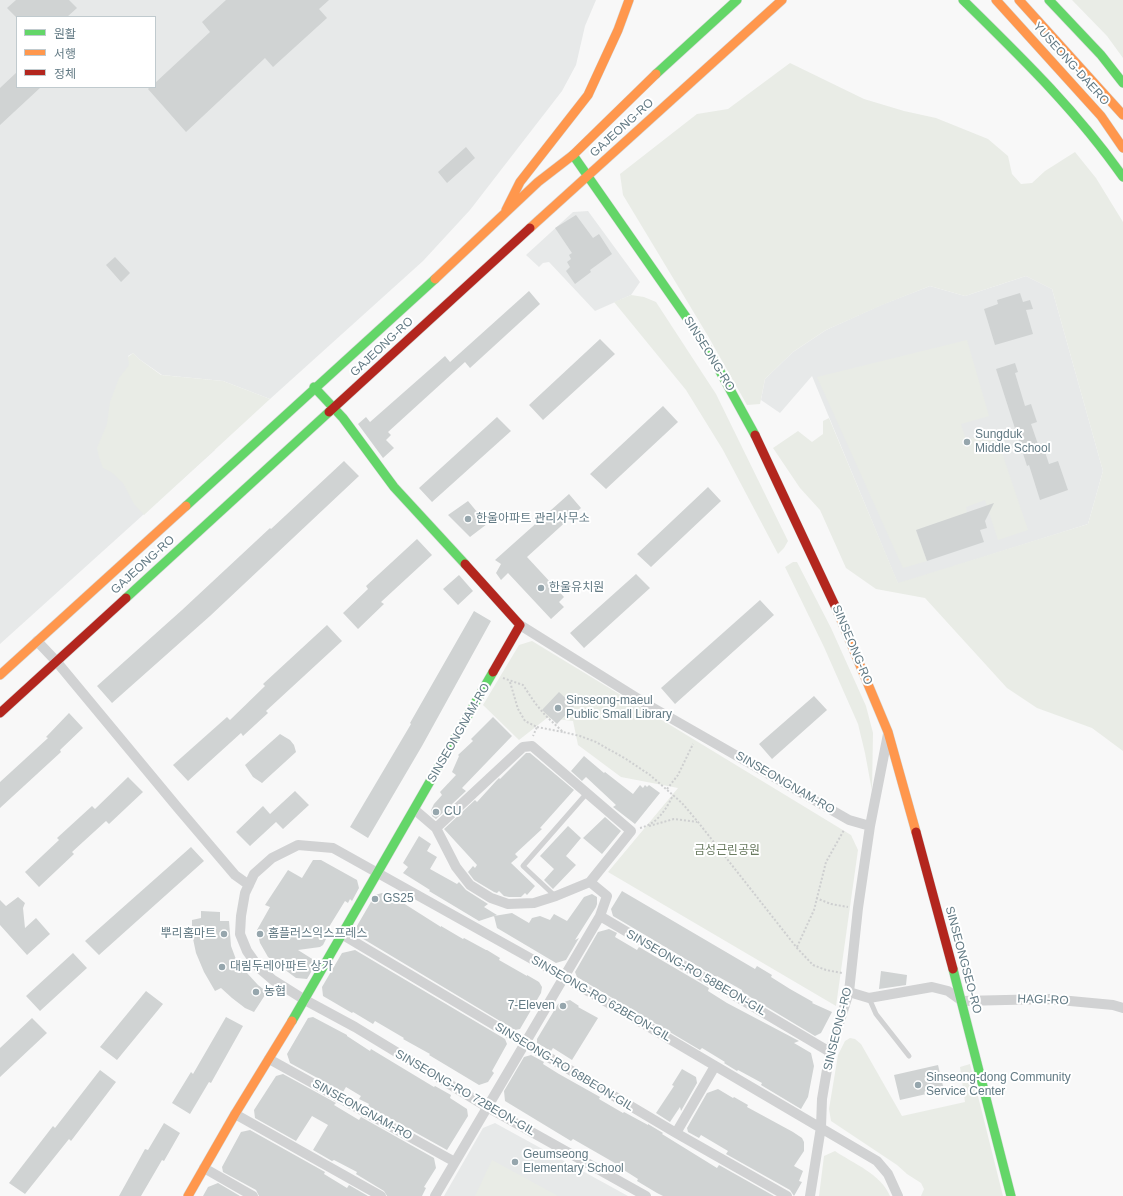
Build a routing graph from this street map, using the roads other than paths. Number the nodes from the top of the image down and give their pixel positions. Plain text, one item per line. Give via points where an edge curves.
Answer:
1 (629, 0) edge
2 (736, 0) edge
3 (782, 0) edge
4 (963, 0) edge
5 (996, 0) edge
6 (1020, 0) edge
7 (1049, 0) edge
8 (1123, 83) edge
9 (1123, 115) edge
10 (1123, 148) edge
11 (573, 155) junction
12 (587, 175) junction
13 (1123, 177) edge
14 (503, 216) junction
15 (314, 387) junction
16 (333, 408) junction
17 (520, 626) junction
18 (37, 641) junction
19 (56, 661) junction
20 (0, 675) edge
21 (0, 713) edge
22 (888, 732) junction
23 (587, 793) junction
24 (415, 810) junction
25 (870, 826) junction
26 (436, 828) junction
27 (379, 873) junction
28 (590, 882) junction
29 (249, 885) junction
30 (556, 896) junction
31 (600, 916) junction
32 (343, 935) junction
33 (564, 977) junction
34 (849, 992) junction
35 (869, 998) junction
36 (305, 1000) junction
37 (962, 1001) junction
38 (1123, 1008) edge
39 (525, 1043) junction
40 (830, 1052) junction
41 (909, 1056) dead end
42 (269, 1059) junction
43 (715, 1066) junction
44 (487, 1107) junction
45 (235, 1114) junction
46 (821, 1127) junction
47 (676, 1133) junction
48 (455, 1162) junction
49 (204, 1168) junction
50 (188, 1196) edge
51 (253, 1196) edge
52 (381, 1196) edge
53 (434, 1196) edge
54 (646, 1196) edge
55 (787, 1196) edge
56 (810, 1196) edge
57 (898, 1196) edge
58 (1011, 1196) edge

1 - 14 main road via 588,95 520,182
2 - 11 main road, GAJEONG-RO
3 - 12 main road, GAJEONG-RO
4 - 13 main road via 1062,98
5 - 10 main road, YUSEONG-DAERO via 1101,116
6 - 9 main road, YUSEONG-DAERO
7 - 8 main road via 1101,55
11 - 12 main road, SINSEONG-RO
11 - 14 main road, GAJEONG-RO via 538,182
12 - 16 main road, GAJEONG-RO
12 - 22 main road, SINSEONG-RO via 705,344 742,410 845,628
14 - 15 main road, GAJEONG-RO
15 - 16 main road
15 - 18 main road, GAJEONG-RO
16 - 17 main road via 344,418 394,487
16 - 19 main road, GAJEONG-RO
17 - 24 main road, SINSEONGNAM-RO
17 - 25 street, SINSEONGNAM-RO via 648,705 849,820
18 - 19 street
18 - 20 main road, GAJEONG-RO
19 - 21 main road, GAJEONG-RO
19 - 29 street via 235,875
22 - 25 street, SINSEONG-RO
22 - 37 main road, SINSEONGSEO-RO
23 - 26 street via 532,746 523,747
23 - 28 street via 631,831
23 - 30 lane via 523,866
24 - 26 street
24 - 27 main road, SINSEONGNAM-RO
25 - 34 street, SINSEONG-RO
26 - 30 street via 456,867 470,885 491,898 508,904 534,903
27 - 29 street via 333,848 298,845 272,858 254,874
27 - 32 main road, SINSEONGNAM-RO
27 - 33 street, SINSEONG-RO 62BEON-GIL
28 - 30 street
28 - 31 street via 607,896
29 - 36 street via 245,893 240,934 247,951 259,968
31 - 33 street
31 - 40 street, SINSEONG-RO 58BEON-GIL
32 - 36 main road, SINSEONGNAM-RO
32 - 39 street, SINSEONG-RO 68BEON-GIL
33 - 39 street
33 - 43 street, SINSEONG-RO 62BEON-GIL
34 - 35 street
34 - 40 street, SINSEONG-RO
35 - 37 street via 932,987 948,991
35 - 41 lane via 876,1014
36 - 42 main road
36 - 44 street, SINSEONG-RO 72BEON-GIL via 355,1027
37 - 38 street, HAGI-RO via 1049,999
37 - 58 main road, SINSEONGSEO-RO
39 - 44 street
39 - 47 street, SINSEONG-RO 68BEON-GIL
40 - 46 street, SINSEONG-RO via 822,1099
42 - 45 main road
42 - 48 street, SINSEONGNAM-RO
43 - 46 street, SINSEONG-RO 62BEON-GIL
43 - 47 street
44 - 48 street
44 - 54 street, SINSEONG-RO 72BEON-GIL
45 - 49 main road
45 - 52 street
46 - 56 street, SINSEONG-RO
46 - 57 street, SINSEONG-RO 62BEON-GIL via 877,1161 888,1174
47 - 55 street, SINSEONG-RO 68BEON-GIL
48 - 53 street
49 - 50 main road
49 - 51 street

